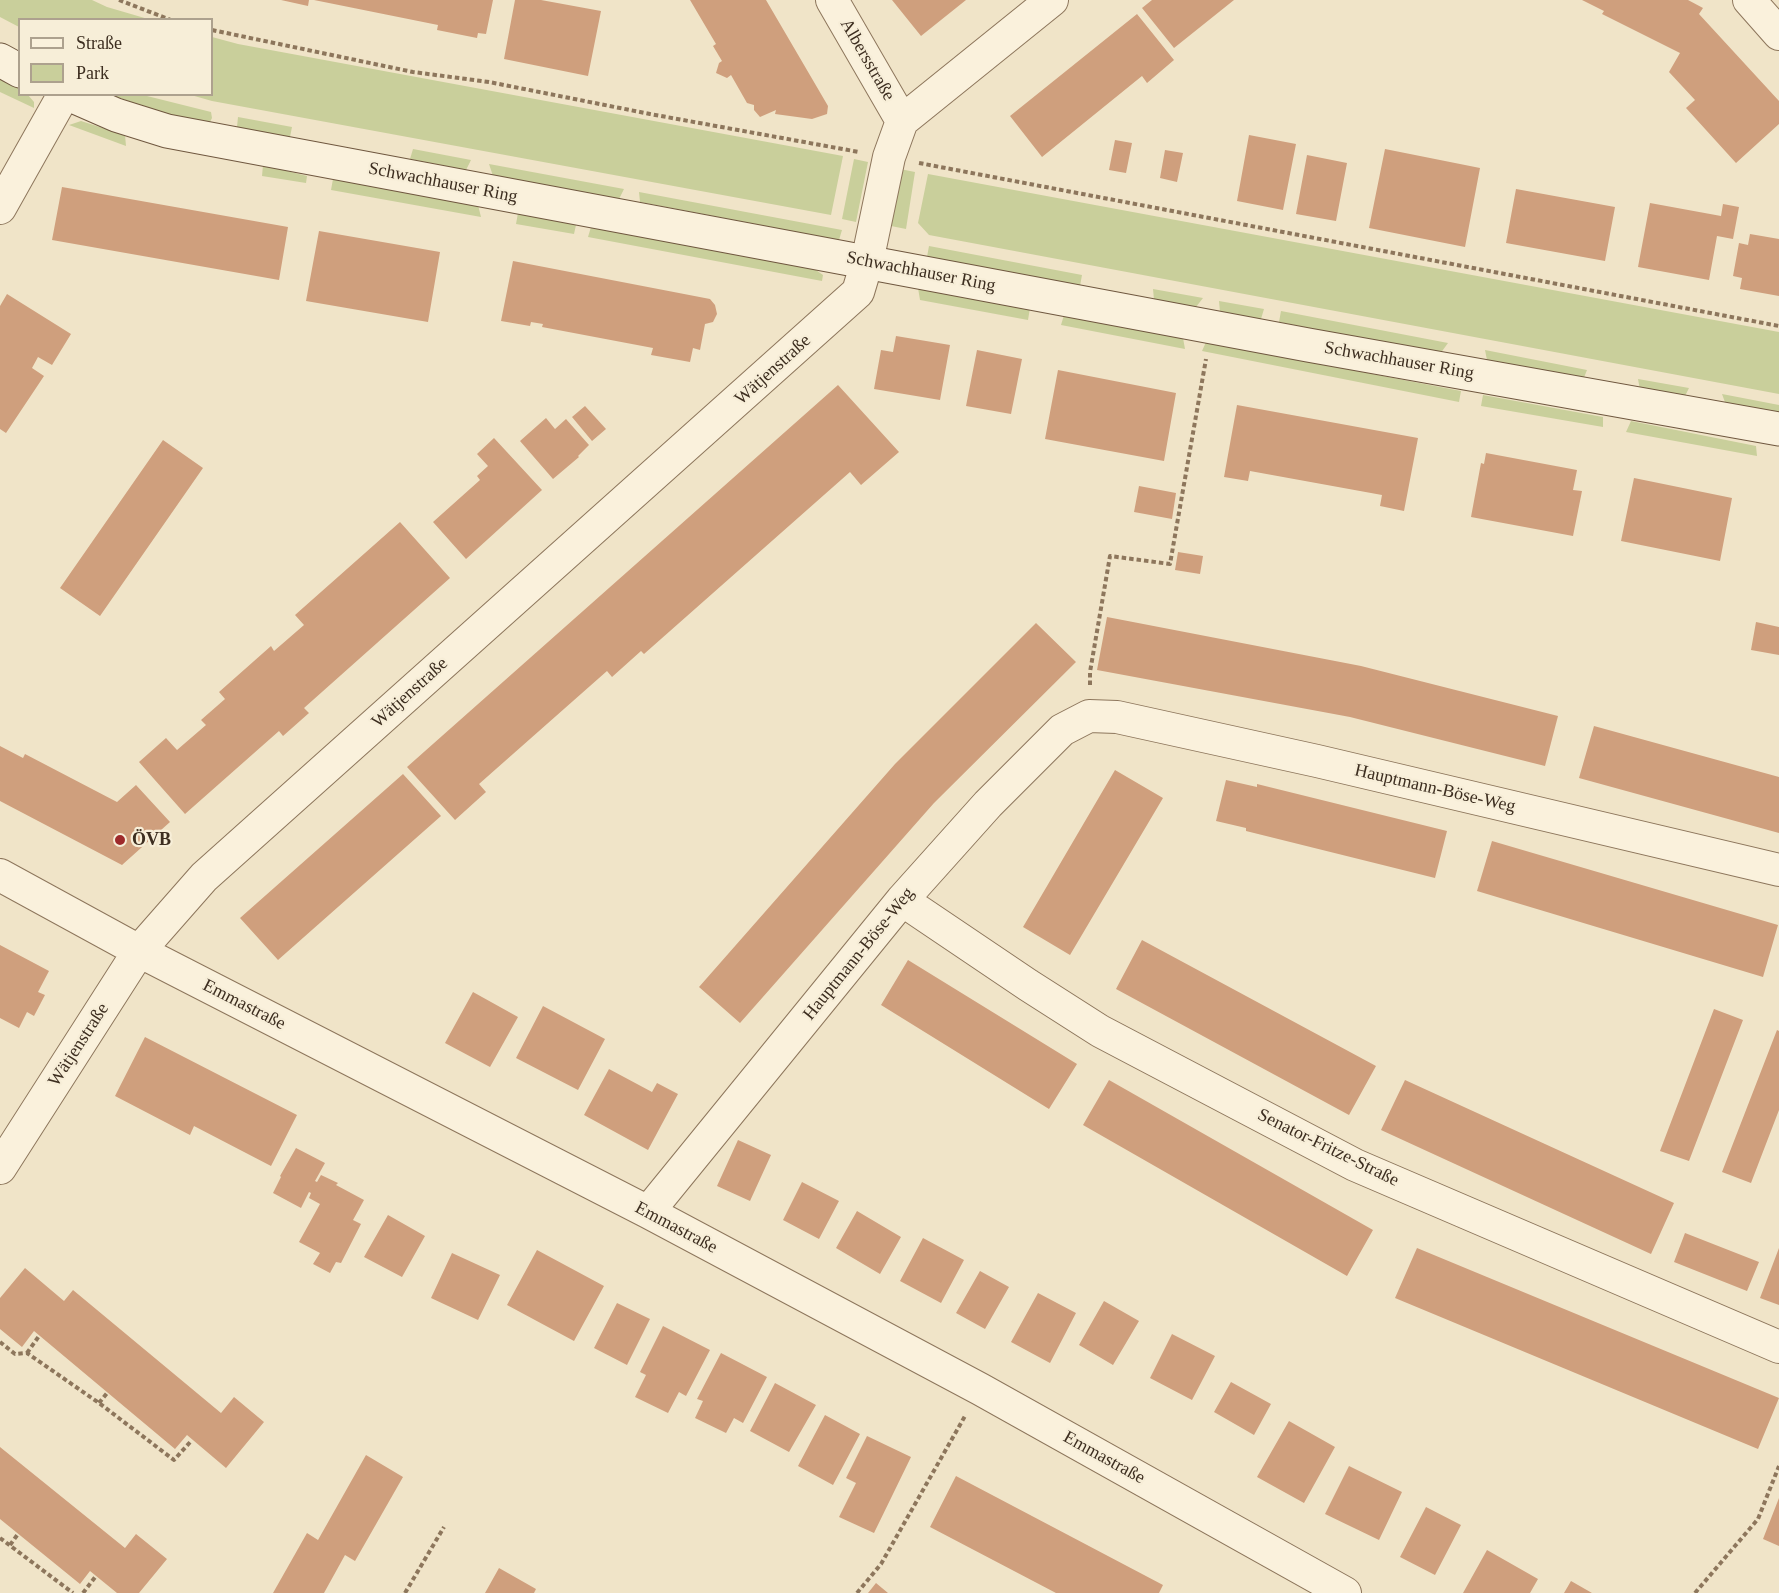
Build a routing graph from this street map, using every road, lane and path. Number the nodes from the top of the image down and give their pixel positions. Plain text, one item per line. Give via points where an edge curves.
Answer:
1 (119, 0) edge
2 (832, 0) edge
3 (1052, 0) edge
4 (1749, 0) edge
5 (166, 18) edge
6 (213, 30) edge
7 (1779, 34) edge
8 (0, 60) edge
9 (18, 70) edge
10 (65, 96) edge
11 (71, 96) edge
12 (902, 121) junction
13 (889, 158) junction
14 (0, 208) edge
15 (867, 262) junction
16 (1779, 326) edge
17 (1212, 327) junction
18 (1779, 429) edge
19 (1089, 716) junction
20 (1779, 870) edge
21 (0, 876) edge
22 (902, 900) junction
23 (139, 951) junction
24 (0, 1168) edge
25 (648, 1212) junction
26 (39, 1336) dead end
27 (0, 1342) edge
28 (1779, 1347) edge
29 (27, 1353) junction
30 (980, 1389) junction
31 (107, 1393) dead end
32 (99, 1403) junction
33 (192, 1440) dead end
34 (1779, 1466) edge
35 (444, 1527) dead end
36 (18, 1534) dead end
37 (0, 1538) edge
38 (10, 1545) junction
39 (96, 1576) dead end
40 (73, 1593) edge
41 (83, 1593) edge
42 (405, 1593) edge
43 (857, 1593) edge
44 (1345, 1593) edge
45 (1695, 1593) edge

1 - 5 path
2 - 12 street, Albersstraße
3 - 12 street
4 - 7 street
6 - 13 path via 413,72 489,82
8 - 9 main road
10 - 14 street
11 - 15 main road, Schwachhauser Ring via 167,131
12 - 13 street, Wätjenstraße
13 - 15 street, Wätjenstraße
13 - 16 path
15 - 17 main road, Schwachhauser Ring
15 - 23 street, Wätjenstraße via 858,292 843,307 204,877
17 - 18 main road, Schwachhauser Ring
17 - 19 path via 1170,564 1110,556 1090,672
19 - 20 street, Hauptmann-Böse-Weg via 1117,717 1317,760
19 - 22 street, Hauptmann-Böse-Weg via 1062,730 988,804
21 - 23 street, Emmastraße
22 - 25 street, Hauptmann-Böse-Weg
22 - 28 street, Senator-Fritze-Straße via 1101,1031 1355,1165
23 - 24 street, Wätjenstraße
23 - 25 street, Emmastraße
25 - 30 street, Emmastraße
26 - 29 path
27 - 29 path via 15,1354
29 - 32 path
30 - 43 path via 881,1564
30 - 44 street, Emmastraße
31 - 32 path
32 - 33 path via 174,1460
34 - 45 path via 1758,1519
35 - 42 path
36 - 38 path
37 - 38 path
38 - 40 path
39 - 41 path

